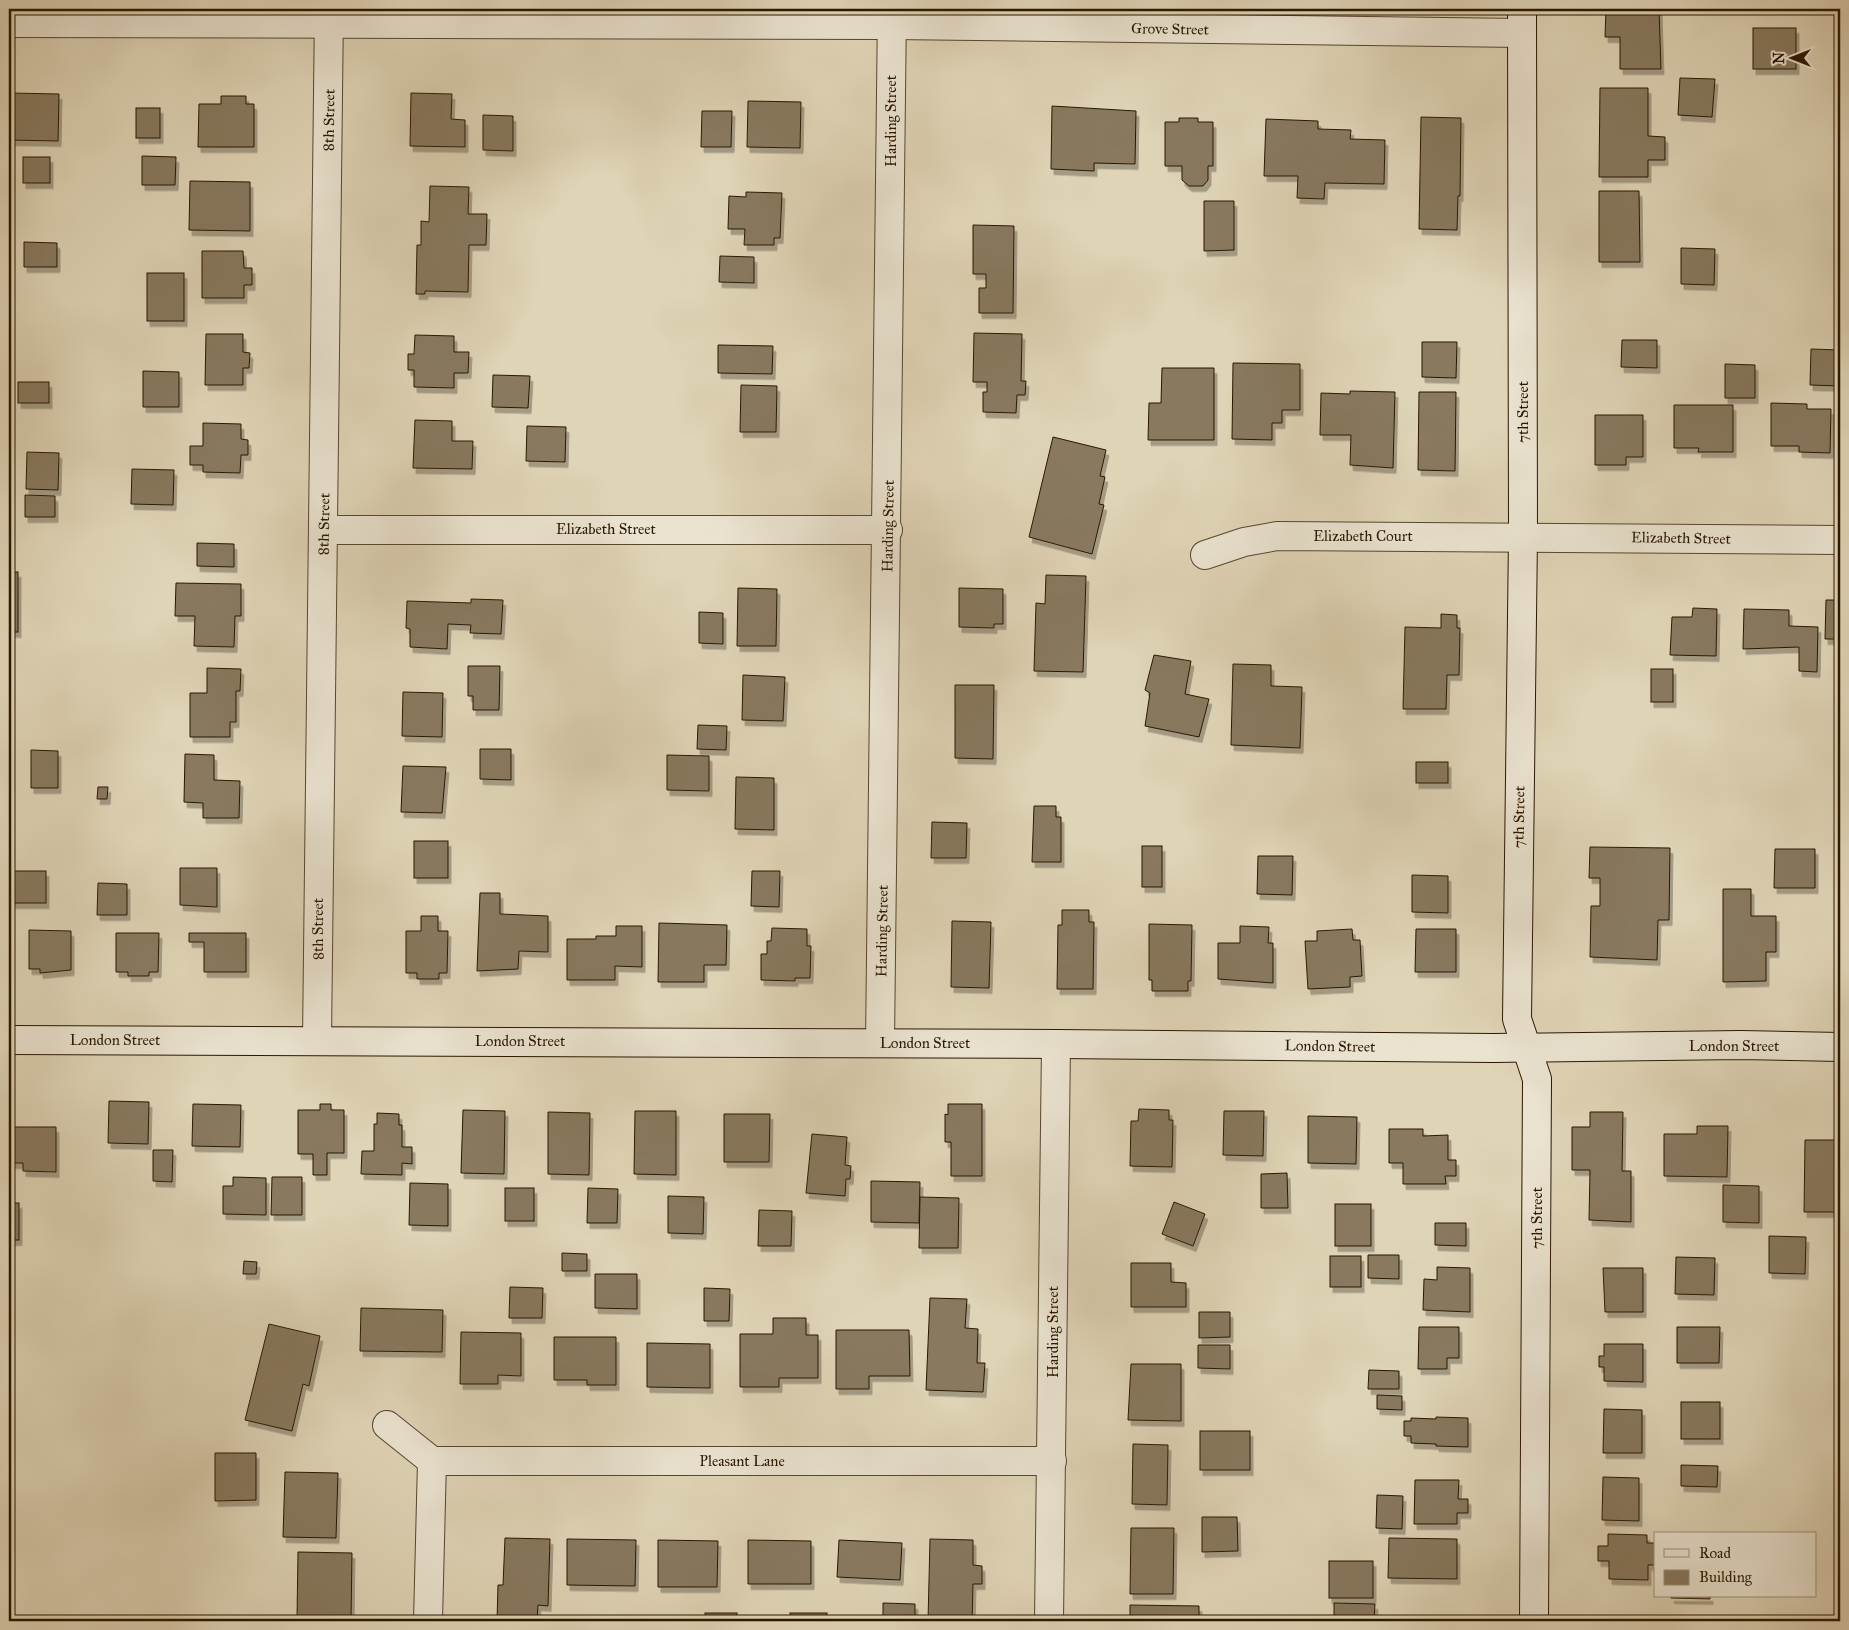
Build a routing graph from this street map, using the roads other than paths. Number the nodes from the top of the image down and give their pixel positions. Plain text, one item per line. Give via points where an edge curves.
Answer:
1 (329, 17) edge
2 (892, 17) edge
3 (1522, 21) edge
4 (9, 23) edge
5 (324, 530) junction
6 (888, 530) junction
7 (1523, 536) junction
8 (1840, 540) edge
9 (1205, 555) dead end
10 (9, 1040) edge
11 (317, 1040) junction
12 (880, 1043) junction
13 (1056, 1044) junction
14 (1527, 1047) junction
15 (1840, 1047) edge
16 (387, 1425) dead end
17 (432, 1461) junction
18 (1052, 1461) junction
19 (428, 1621) edge
20 (1049, 1621) edge
21 (1534, 1621) edge

1 - 2 street, Grove Street
1 - 4 street, Grove Street
1 - 5 street, 8th Street
2 - 3 street, Grove Street
2 - 6 street, Harding Street
3 - 7 street, 7th Street
5 - 6 street, Elizabeth Street
5 - 11 street, 8th Street
6 - 12 street, Harding Street
7 - 8 street, Elizabeth Street
7 - 9 street, Elizabeth Court via 1277,536 1244,542
7 - 14 street, 7th Street via 1517,1019
10 - 11 street, London Street
11 - 12 street, London Street
12 - 13 street, London Street
13 - 14 street, London Street
13 - 18 street, Harding Street
14 - 15 street, London Street
14 - 21 street, 7th Street via 1537,1079
16 - 17 street
17 - 18 street, Pleasant Lane
17 - 19 street
18 - 20 street, Harding Street

